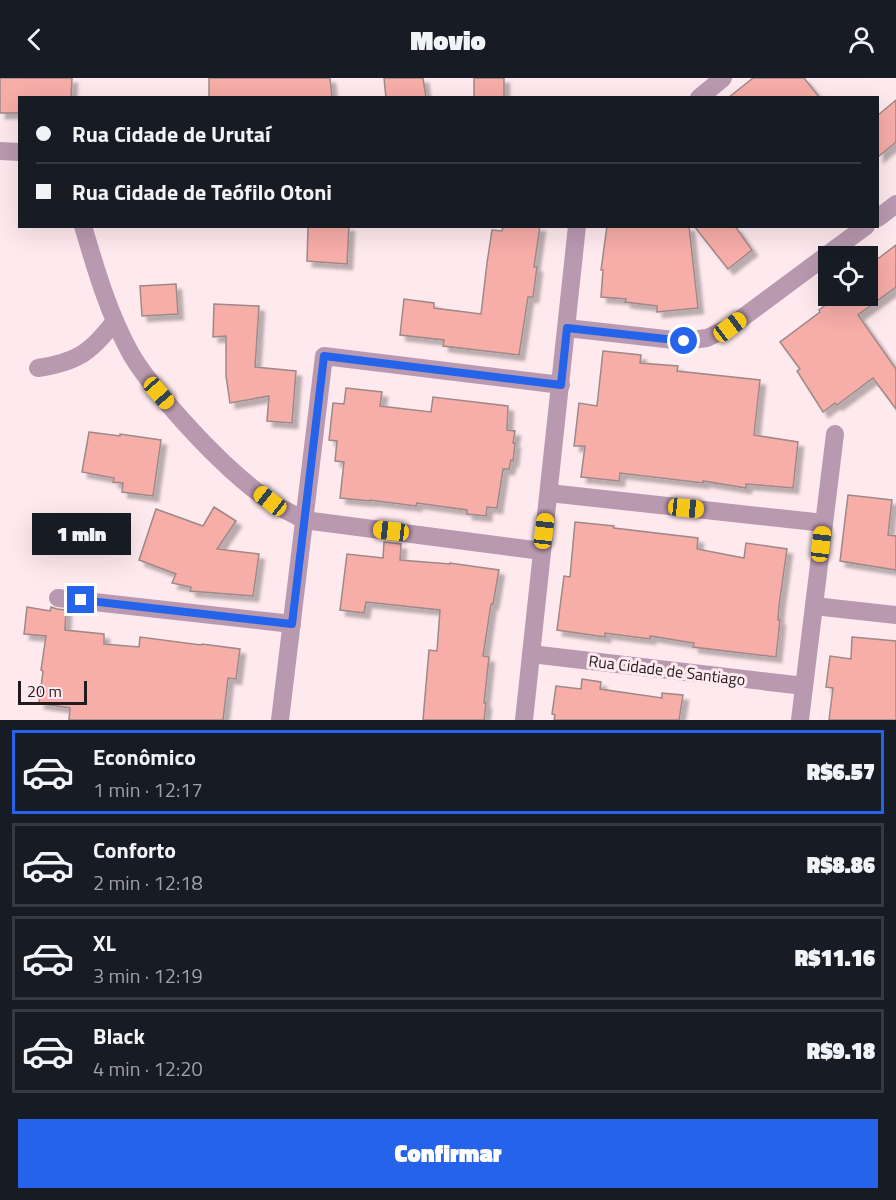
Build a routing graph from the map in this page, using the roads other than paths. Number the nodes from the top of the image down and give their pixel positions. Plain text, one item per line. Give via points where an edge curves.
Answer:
1 (723, 78) edge
2 (701, 96) edge
3 (0, 152) edge
4 (18, 152) edge
5 (896, 204) edge
6 (879, 217) edge
7 (84, 228) edge
8 (577, 228) edge
9 (863, 228) edge
10 (115, 321) junction
11 (567, 328) junction
12 (38, 368) dead end
13 (561, 385) junction
14 (835, 434) dead end
15 (549, 493) junction
16 (304, 520) junction
17 (824, 523) junction
18 (542, 551) junction
19 (58, 598) dead end
20 (814, 606) junction
21 (896, 615) edge
22 (292, 624) junction
23 (531, 654) junction
24 (804, 686) junction
25 (280, 720) edge
26 (524, 720) edge
27 (800, 720) edge

1 - 2 street
3 - 4 street
5 - 6 street
7 - 10 street
8 - 11 street
9 - 11 street via 730,327 707,338 684,341
10 - 12 street via 83,354 61,365
10 - 16 street via 138,365 196,435 247,483
11 - 13 street
13 - 15 street
13 - 16 street via 324,356
14 - 17 street
15 - 17 street
15 - 18 street
16 - 18 street
16 - 22 street
17 - 20 street
18 - 23 street
19 - 22 street
20 - 21 street
20 - 24 street
22 - 25 street
23 - 24 street, Rua Cidade de Santiago
23 - 26 street
24 - 27 street

